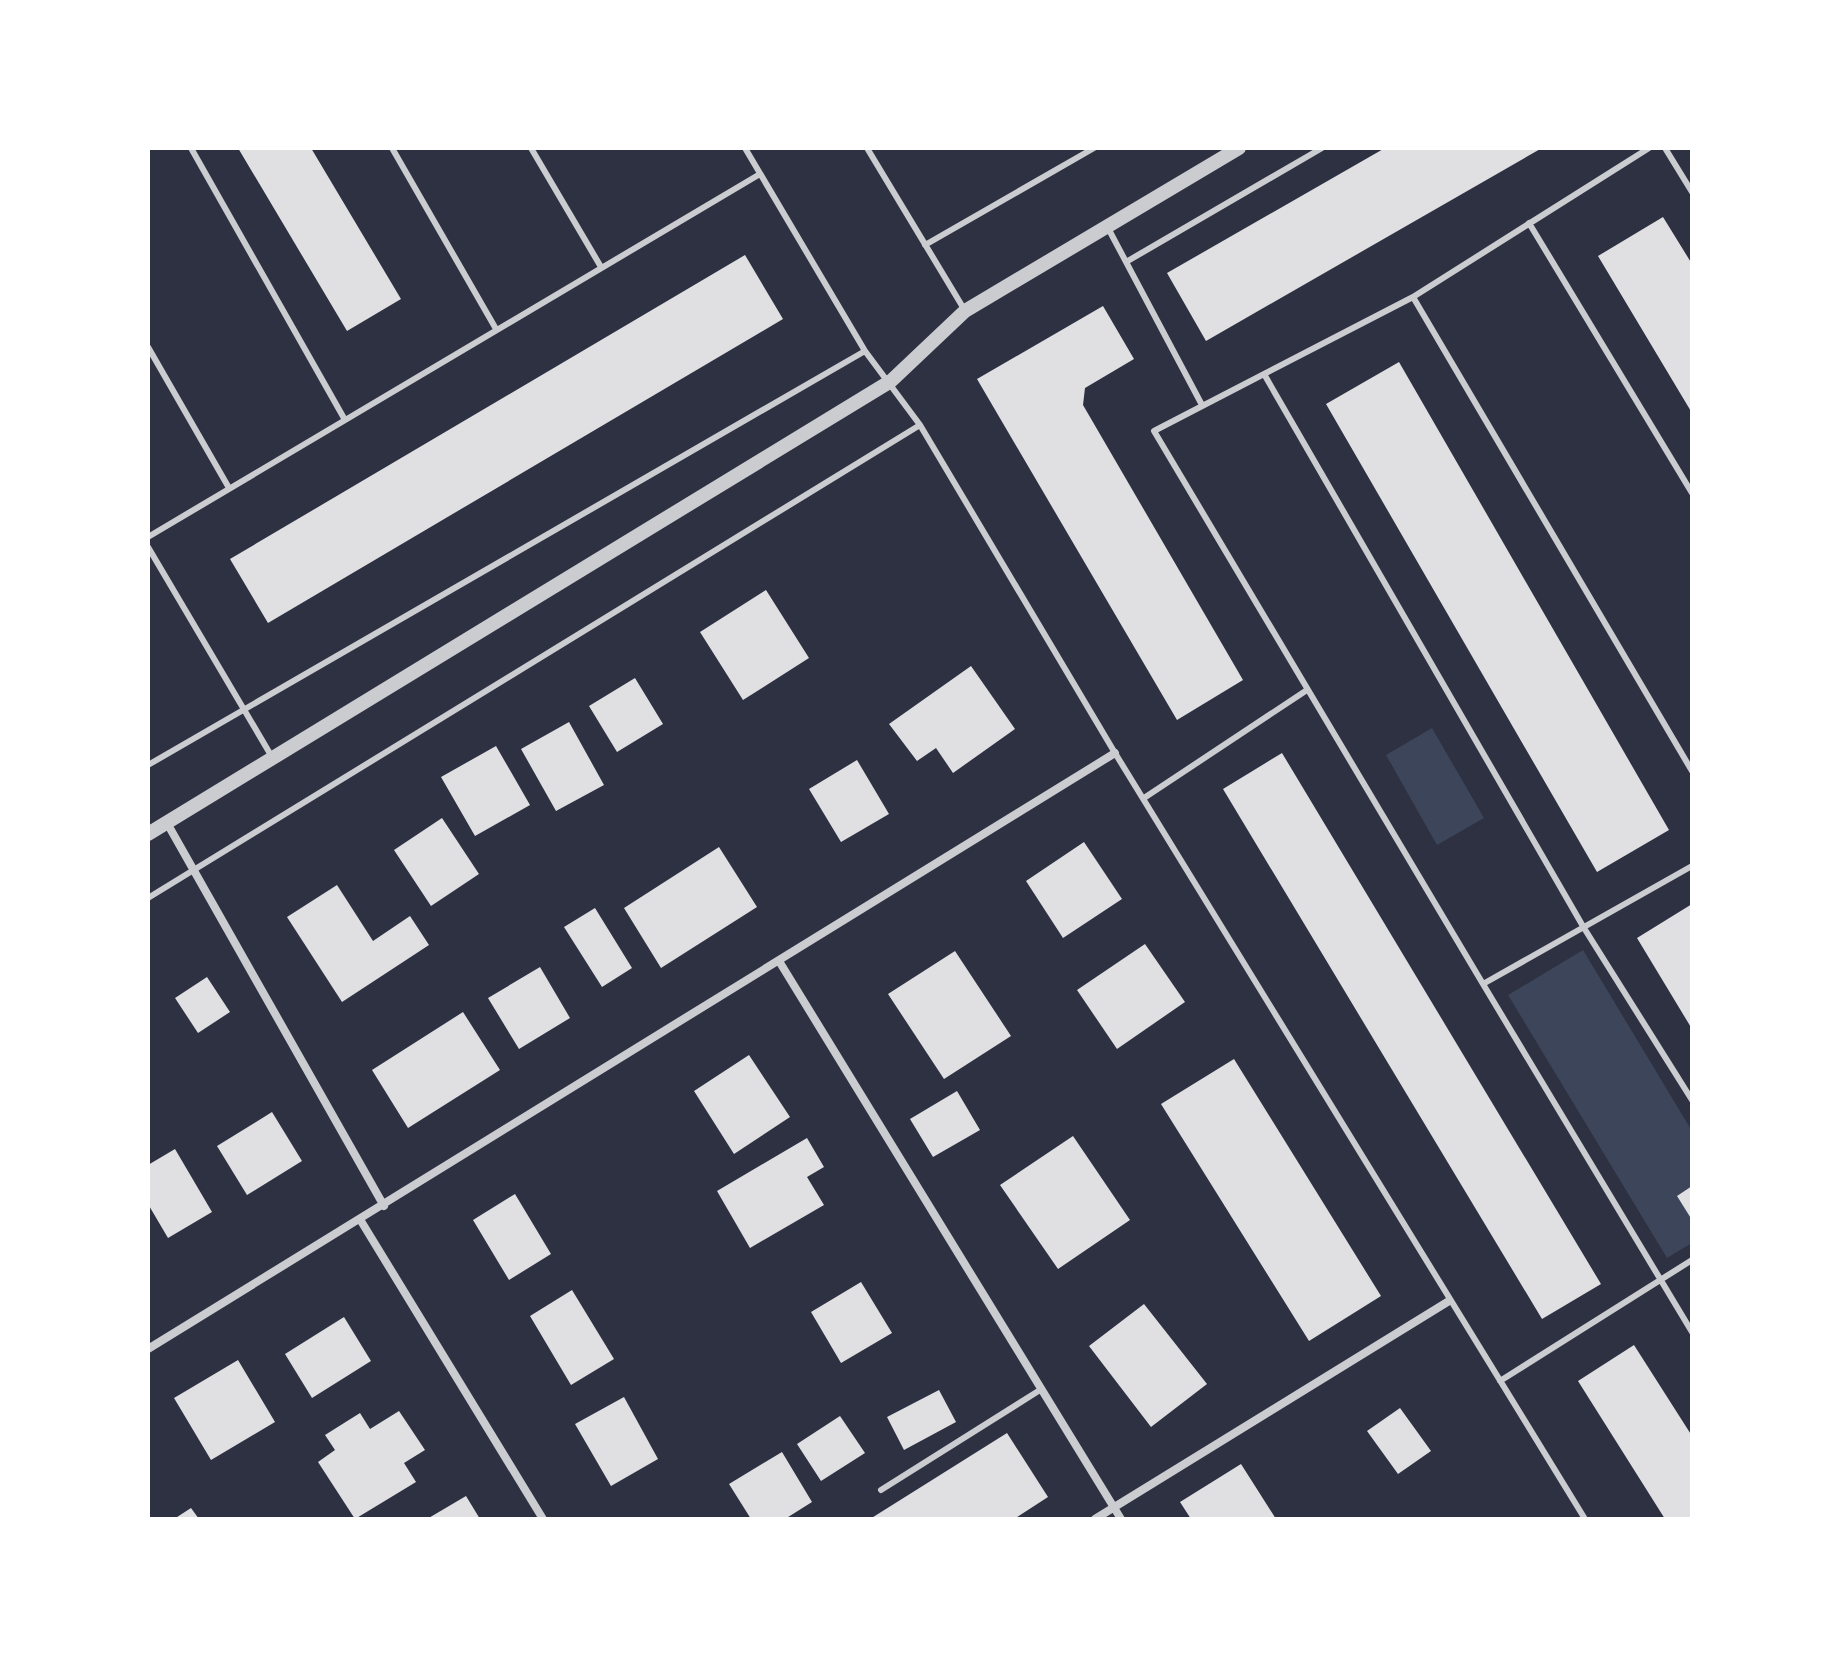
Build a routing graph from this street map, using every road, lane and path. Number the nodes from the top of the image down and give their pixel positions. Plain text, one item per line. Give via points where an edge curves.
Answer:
1 (191, 148) edge
2 (392, 148) edge
3 (531, 148) edge
4 (745, 148) edge
5 (867, 148) edge
6 (1094, 148) edge
7 (1239, 148) edge
8 (1322, 148) edge
9 (1649, 148) edge
10 (1665, 148) edge
11 (760, 174) junction
12 (1692, 192) edge
13 (1529, 223) junction
14 (1108, 227) junction
15 (925, 245) junction
16 (1126, 262) junction
17 (601, 267) junction
18 (1413, 297) junction
19 (965, 311) junction
20 (496, 329) junction
21 (148, 347) edge
22 (865, 351) junction
23 (1264, 374) junction
24 (891, 381) junction
25 (1202, 405) junction
26 (345, 420) junction
27 (920, 425) junction
28 (229, 488) junction
29 (1692, 493) edge
30 (148, 537) edge
31 (148, 547) edge
32 (1307, 690) junction
33 (245, 709) junction
34 (1115, 753) junction
35 (273, 758) junction
36 (148, 765) edge
37 (1692, 771) edge
38 (1144, 798) junction
39 (167, 823) junction
40 (148, 834) edge
41 (1692, 866) edge
42 (196, 869) junction
43 (148, 898) edge
44 (1584, 928) junction
45 (779, 961) junction
46 (1483, 984) junction
47 (1692, 1100) edge
48 (384, 1206) junction
49 (361, 1221) junction
50 (1692, 1260) edge
51 (1661, 1280) junction
52 (1449, 1301) junction
53 (1692, 1332) edge
54 (148, 1349) edge
55 (1500, 1381) junction
56 (1040, 1390) junction
57 (881, 1490) dead end
58 (1114, 1507) junction
59 (543, 1519) edge
60 (1095, 1519) edge
61 (1121, 1519) edge
62 (1585, 1519) edge

1 - 26 lane
2 - 20 lane
3 - 17 lane
4 - 11 lane
5 - 15 lane
6 - 15 lane
7 - 14 street
8 - 16 lane
9 - 13 lane
10 - 12 lane
11 - 17 lane
11 - 22 lane
13 - 18 lane
13 - 29 lane
14 - 16 lane
14 - 19 street
15 - 19 lane
16 - 25 lane
17 - 20 lane
18 - 23 lane
18 - 37 lane
19 - 24 street
20 - 26 lane
21 - 28 lane
22 - 24 lane
22 - 33 lane
23 - 25 lane
23 - 44 lane
24 - 27 lane
24 - 35 street
25 - 32 lane via 1154,431
26 - 28 lane
27 - 34 lane
27 - 42 lane
28 - 30 lane
31 - 33 lane
32 - 38 lane
32 - 46 lane
33 - 35 lane
33 - 36 lane
34 - 38 lane
34 - 45 street
35 - 39 street
38 - 52 lane
39 - 40 street
39 - 42 street
41 - 44 lane
42 - 43 lane
42 - 48 street
44 - 46 lane
44 - 47 lane
45 - 48 street
45 - 56 street
46 - 51 lane
48 - 49 street
49 - 54 street
49 - 59 street
50 - 51 lane
51 - 53 lane
51 - 55 lane
52 - 55 lane
52 - 58 street
55 - 62 lane
56 - 57 lane
56 - 58 street
58 - 60 street
58 - 61 street

